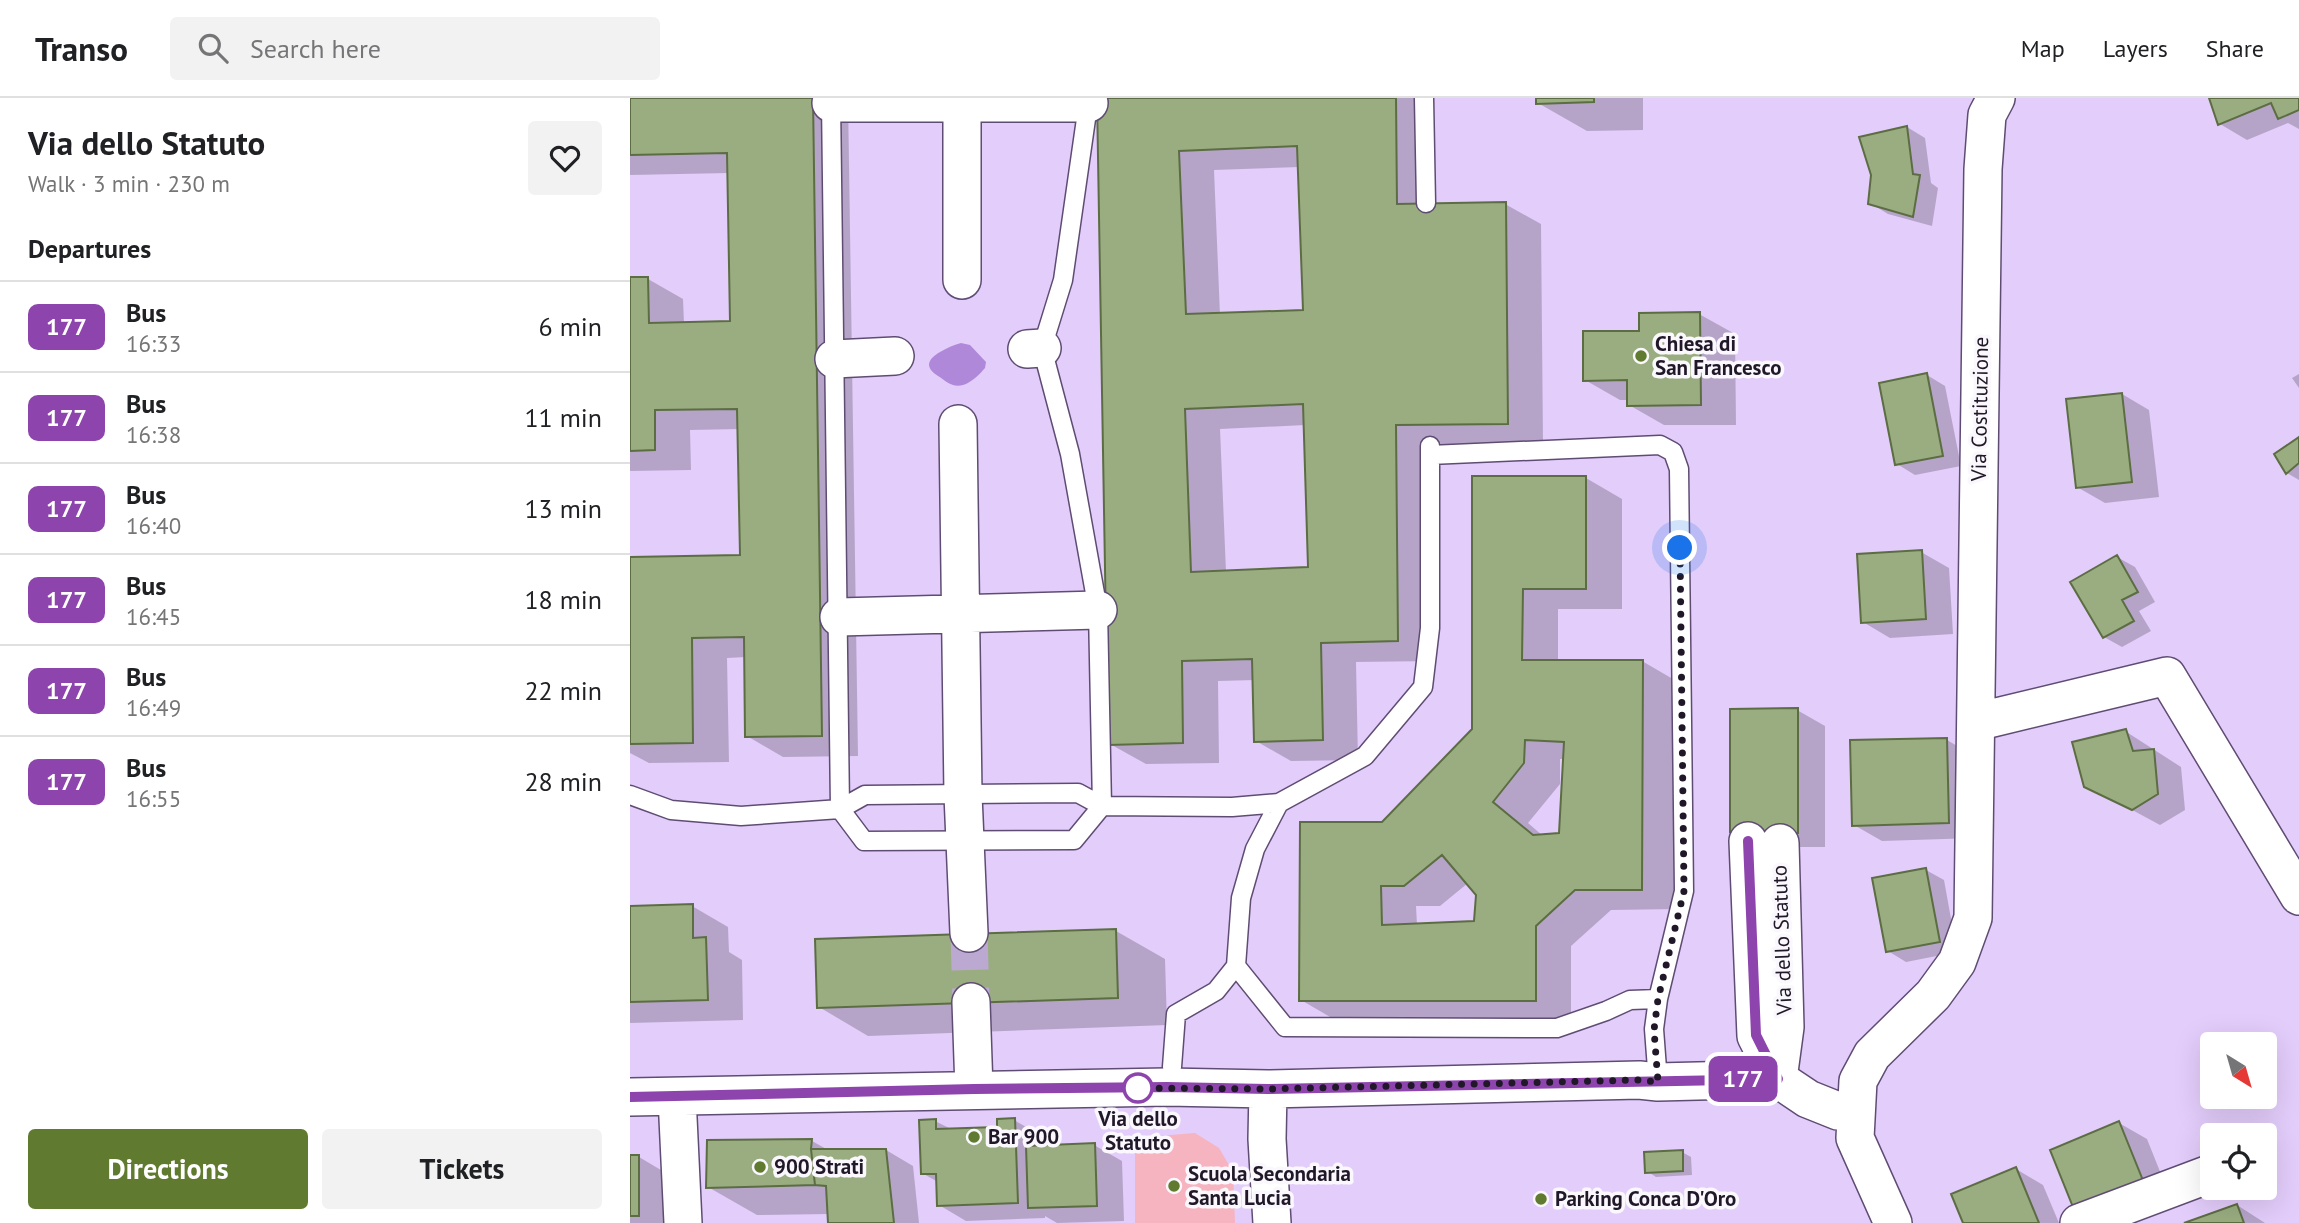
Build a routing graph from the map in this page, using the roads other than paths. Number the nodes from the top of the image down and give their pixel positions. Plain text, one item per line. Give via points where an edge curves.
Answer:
1 (1424, 98) edge
2 (1996, 98) edge
3 (962, 100) edge
4 (831, 101) edge
5 (1089, 101) edge
6 (1426, 203) dead end
7 (962, 280) dead end
8 (895, 356) dead end
9 (834, 359) junction
10 (958, 424) dead end
11 (1098, 610) junction
12 (959, 613) junction
13 (838, 617) junction
14 (1976, 722) junction
15 (630, 795) edge
16 (963, 795) junction
17 (1279, 803) junction
18 (1102, 806) junction
19 (840, 809) junction
20 (964, 840) junction
21 (1764, 842) dead end
22 (2299, 896) edge
23 (969, 933) tunnel mouth
24 (1236, 966) junction
25 (1658, 999) junction
26 (971, 1002) tunnel mouth
27 (1169, 1077) junction
28 (1778, 1079) junction
29 (1658, 1082) junction
30 (974, 1089) junction
31 (1268, 1089) junction
32 (630, 1097) edge
33 (677, 1097) junction
34 (1856, 1112) junction
35 (2200, 1178) edge
36 (683, 1223) edge
37 (1272, 1223) edge
38 (1893, 1223) edge
39 (2079, 1223) edge

1 - 6 lane
2 - 14 street, Via Costituzione via 1987,115 1983,169
3 - 4 street
3 - 5 street
3 - 7 street
4 - 9 lane
5 - 11 lane via 1063,280 1035,348 1070,454
8 - 9 street
9 - 13 lane
10 - 12 street
11 - 12 street
11 - 18 lane
12 - 13 street
12 - 16 street
13 - 19 lane
14 - 22 street via 2167,676
14 - 34 street, Via Costituzione via 1973,918 1957,962 1933,995 1872,1055 1858,1081
15 - 19 lane via 671,810 741,816
16 - 18 lane via 1078,793
16 - 19 lane via 865,796
16 - 20 street
17 - 18 lane
17 - 24 lane via 1255,849 1241,898
17 - 25 lane via 1365,756 1423,688 1430,628 1430,451 1660,445 1673,452 1679,469 1684,891
18 - 20 lane via 1074,840
19 - 20 lane via 864,841
20 - 23 street
21 - 28 street, Via dello Statuto via 1785,1027
24 - 25 lane via 1285,1027 1558,1028 1630,1000
24 - 27 lane via 1216,991 1175,1014
25 - 29 lane via 1654,1030
26 - 30 street
27 - 30 street
27 - 31 street
28 - 29 street
28 - 34 street via 1808,1099 1838,1111
29 - 31 street
30 - 33 street
31 - 37 street
32 - 33 street
33 - 36 street
34 - 38 street via 1855,1138
35 - 39 street

